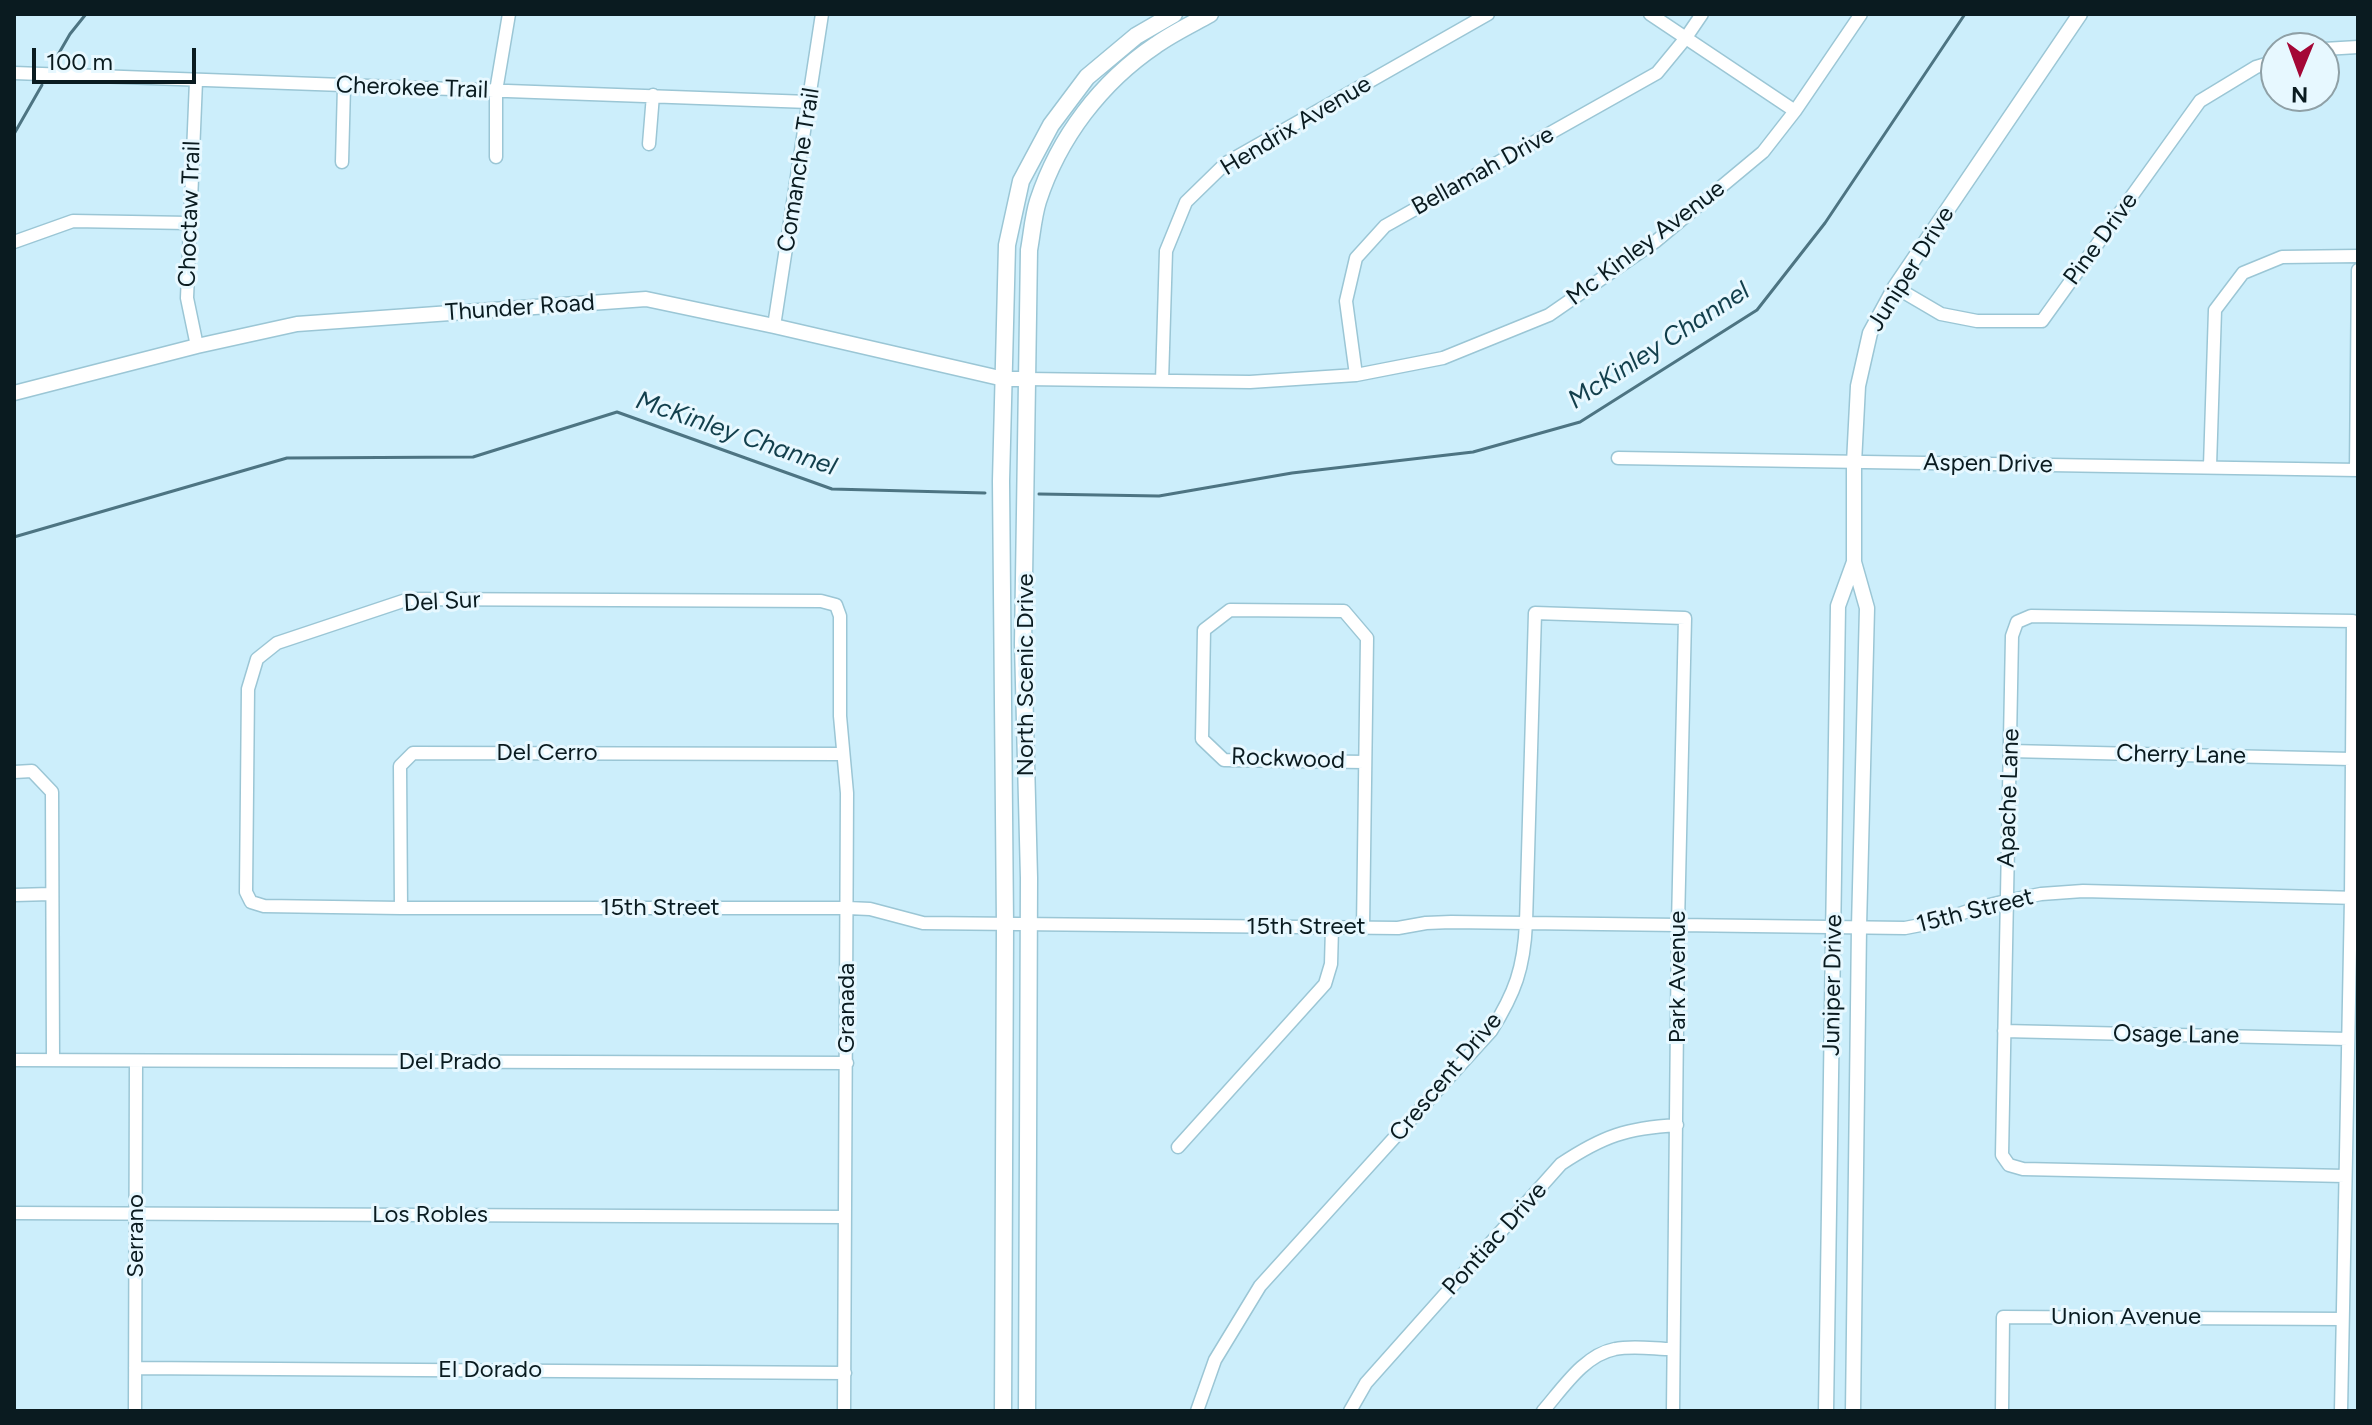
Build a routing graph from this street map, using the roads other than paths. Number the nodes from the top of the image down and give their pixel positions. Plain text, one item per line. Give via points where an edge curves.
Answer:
1 (509, 14) edge
2 (822, 14) edge
3 (1174, 14) edge
4 (1210, 14) edge
5 (1488, 14) edge
6 (1650, 14) edge
7 (1702, 14) edge
8 (1861, 14) edge
9 (2080, 14) edge
10 (1685, 39) junction
11 (2260, 66) edge
12 (14, 73) edge
13 (196, 81) junction
14 (344, 86) junction
15 (496, 91) junction
16 (653, 95) junction
17 (809, 102) junction
18 (1795, 111) junction
19 (649, 144) dead end
20 (496, 157) dead end
21 (342, 162) dead end
22 (189, 223) junction
23 (14, 242) edge
24 (2358, 256) edge
25 (2358, 270) edge
26 (1895, 287) junction
27 (774, 326) junction
28 (197, 346) junction
29 (1356, 375) junction
30 (1004, 379) junction
31 (1026, 379) junction
32 (1162, 381) junction
33 (14, 393) edge
34 (1618, 458) dead end
35 (1854, 463) junction
36 (2210, 466) junction
37 (2357, 470) edge
38 (1854, 562) junction
39 (836, 605) joint
40 (1610, 615) joint
41 (1003, 644) junction
42 (1023, 644) junction
43 (2010, 751) junction
44 (842, 754) junction
45 (2351, 759) junction
46 (1365, 762) junction
47 (14, 772) edge
48 (51, 894) junction
49 (14, 895) edge
50 (2354, 898) edge
51 (2006, 901) junction
52 (251, 902) joint
53 (401, 908) junction
54 (848, 908) junction
55 (1526, 923) junction
56 (1678, 924) junction
57 (1005, 925) junction
58 (1029, 925) junction
59 (1834, 927) junction
60 (1859, 927) junction
61 (1332, 928) junction
62 (1363, 928) junction
63 (2004, 1031) junction
64 (2348, 1039) junction
65 (53, 1059) junction
66 (14, 1060) edge
67 (136, 1061) junction
68 (847, 1063) junction
69 (1677, 1125) junction
70 (1178, 1147) dead end
71 (2345, 1176) junction
72 (14, 1213) edge
73 (136, 1214) junction
74 (845, 1217) junction
75 (1828, 1251) junction
76 (1855, 1251) junction
77 (2342, 1319) junction
78 (1673, 1349) junction
79 (135, 1368) junction
80 (845, 1373) junction
81 (135, 1411) edge
82 (844, 1411) edge
83 (1003, 1411) edge
84 (1027, 1411) edge
85 (1197, 1411) edge
86 (1350, 1411) edge
87 (1543, 1411) edge
88 (1673, 1411) edge
89 (1826, 1411) edge
90 (1853, 1411) edge
91 (2002, 1411) edge
92 (2341, 1411) edge

1 - 15 street
2 - 17 street, Comanche Trail
3 - 30 main road, North Scenic Drive via 1136,36 1087,77 1051,125 1021,181 1007,245
4 - 31 main road, North Scenic Drive via 1156,45 1115,77 1081,116 1055,158 1038,203 1029,250
5 - 32 street, Hendrix Avenue via 1226,163 1186,202 1166,251
6 - 10 street
7 - 10 street, Bellamah Drive
8 - 18 street, Mc Kinley Avenue
9 - 26 street, Juniper Drive
10 - 18 street
10 - 29 street, Bellamah Drive via 1657,73 1385,226 1356,258 1346,301
11 - 26 street, Pine Drive via 2200,101 2042,321 1977,321 1941,314
12 - 13 street, Cherokee Trail
13 - 14 street, Cherokee Trail
13 - 22 street, Choctaw Trail
14 - 15 street, Cherokee Trail
14 - 21 street
15 - 16 street, Cherokee Trail
15 - 20 street
16 - 17 street, Cherokee Trail
16 - 19 street
17 - 27 street, Comanche Trail
18 - 29 street, Mc Kinley Avenue via 1763,152 1656,241 1549,315 1443,358
22 - 23 street via 73,221
22 - 28 street, Choctaw Trail via 187,298
24 - 36 street via 2282,257 2243,273 2215,310
25 - 37 street
26 - 35 street, Juniper Drive via 1870,333 1858,386
27 - 28 street, Thunder Road via 646,299 297,324
27 - 30 street, Thunder Road
28 - 33 street, Thunder Road
29 - 32 street, Mc Kinley Avenue
30 - 31 street, Thunder Road
30 - 41 main road, North Scenic Drive
31 - 32 street, Mc Kinley Avenue
31 - 42 main road, North Scenic Drive
34 - 35 street, Aspen Drive
35 - 36 street, Aspen Drive
35 - 38 street, Juniper Drive
36 - 37 street, Aspen Drive
38 - 59 street, Juniper Drive via 1838,606
38 - 60 street, Juniper Drive via 1867,608
39 - 44 street, Granada
39 - 52 street, Del Sur via 409,599 277,643 257,659 248,689 246,892
40 - 55 street, Crescent Drive via 1535,613
40 - 56 street, Park Avenue via 1685,618
41 - 42 street
41 - 57 main road, North Scenic Drive
42 - 58 main road, North Scenic Drive
43 - 45 street, Cherry Lane
43 - 45 street, Apache Lane via 2012,636 2017,622 2031,616 2353,621
43 - 51 street, Apache Lane
44 - 53 street, Del Cerro via 413,753 400,766
44 - 54 street, Granada
45 - 50 street
46 - 46 street, Rockwood via 1367,638 1344,611 1230,610 1204,630 1202,739 1224,760
46 - 62 street, Rockwood
47 - 48 street via 32,771 52,792
48 - 49 street
48 - 65 street
50 - 51 street, 15th Street via 2083,891
50 - 64 street
51 - 60 street, 15th Street via 1905,928
51 - 63 street, Apache Lane
52 - 53 street, 15th Street
53 - 54 street, 15th Street
54 - 57 street, 15th Street via 923,923
54 - 68 street, Granada
55 - 56 street, 15th Street
55 - 62 street, 15th Street
55 - 85 street, Crescent Drive via 1524,956 1514,988 1491,1031 1260,1286 1215,1360
56 - 59 street, 15th Street
56 - 69 street, Park Avenue
57 - 58 street, 15th Street
57 - 83 main road, North Scenic Drive
58 - 61 street, 15th Street
58 - 84 main road, North Scenic Drive
59 - 60 street, 15th Street
59 - 75 street, Juniper Drive
60 - 76 street, Juniper Drive
61 - 62 street, 15th Street
61 - 70 street via 1325,984
63 - 64 street, Osage Lane
63 - 71 street, Apache Lane via 2002,1155 2009,1165
64 - 71 street
65 - 66 street, Del Prado
65 - 67 street, Del Prado
67 - 68 street, Del Prado
67 - 73 street, Serrano
68 - 74 street, Granada
69 - 78 street, Park Avenue
69 - 86 street, Pontiac Drive via 1622,1131 1561,1164 1366,1383
71 - 77 street
72 - 73 street, Los Robles
73 - 74 street, Los Robles
73 - 79 street, Serrano
74 - 80 street, Granada
75 - 76 street
75 - 89 street, Juniper Drive
76 - 90 street, Juniper Drive
77 - 91 street, Union Avenue via 2003,1317
77 - 92 street
78 - 87 street via 1616,1348 1596,1356
78 - 88 street, Park Avenue
79 - 80 street, El Dorado
79 - 81 street, Serrano
80 - 82 street, Granada

